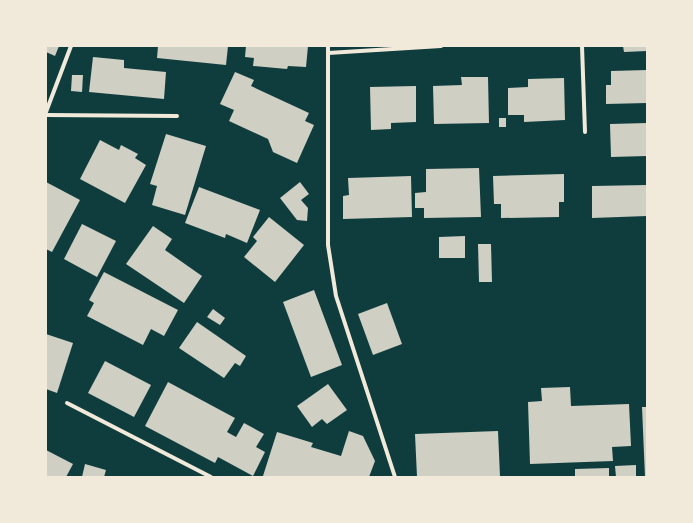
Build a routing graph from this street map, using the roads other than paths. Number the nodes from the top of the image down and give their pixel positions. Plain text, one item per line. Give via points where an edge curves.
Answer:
1 (71, 46) edge
2 (328, 46) edge
3 (441, 46) edge
4 (582, 46) edge
5 (328, 53) junction
6 (46, 113) edge
7 (177, 116) dead end
8 (585, 132) dead end
9 (67, 403) dead end
10 (212, 477) edge
11 (395, 477) edge

1 - 6 street
2 - 5 street
3 - 5 street
4 - 8 street
5 - 11 street via 328,245 336,296
6 - 7 street
9 - 10 street

